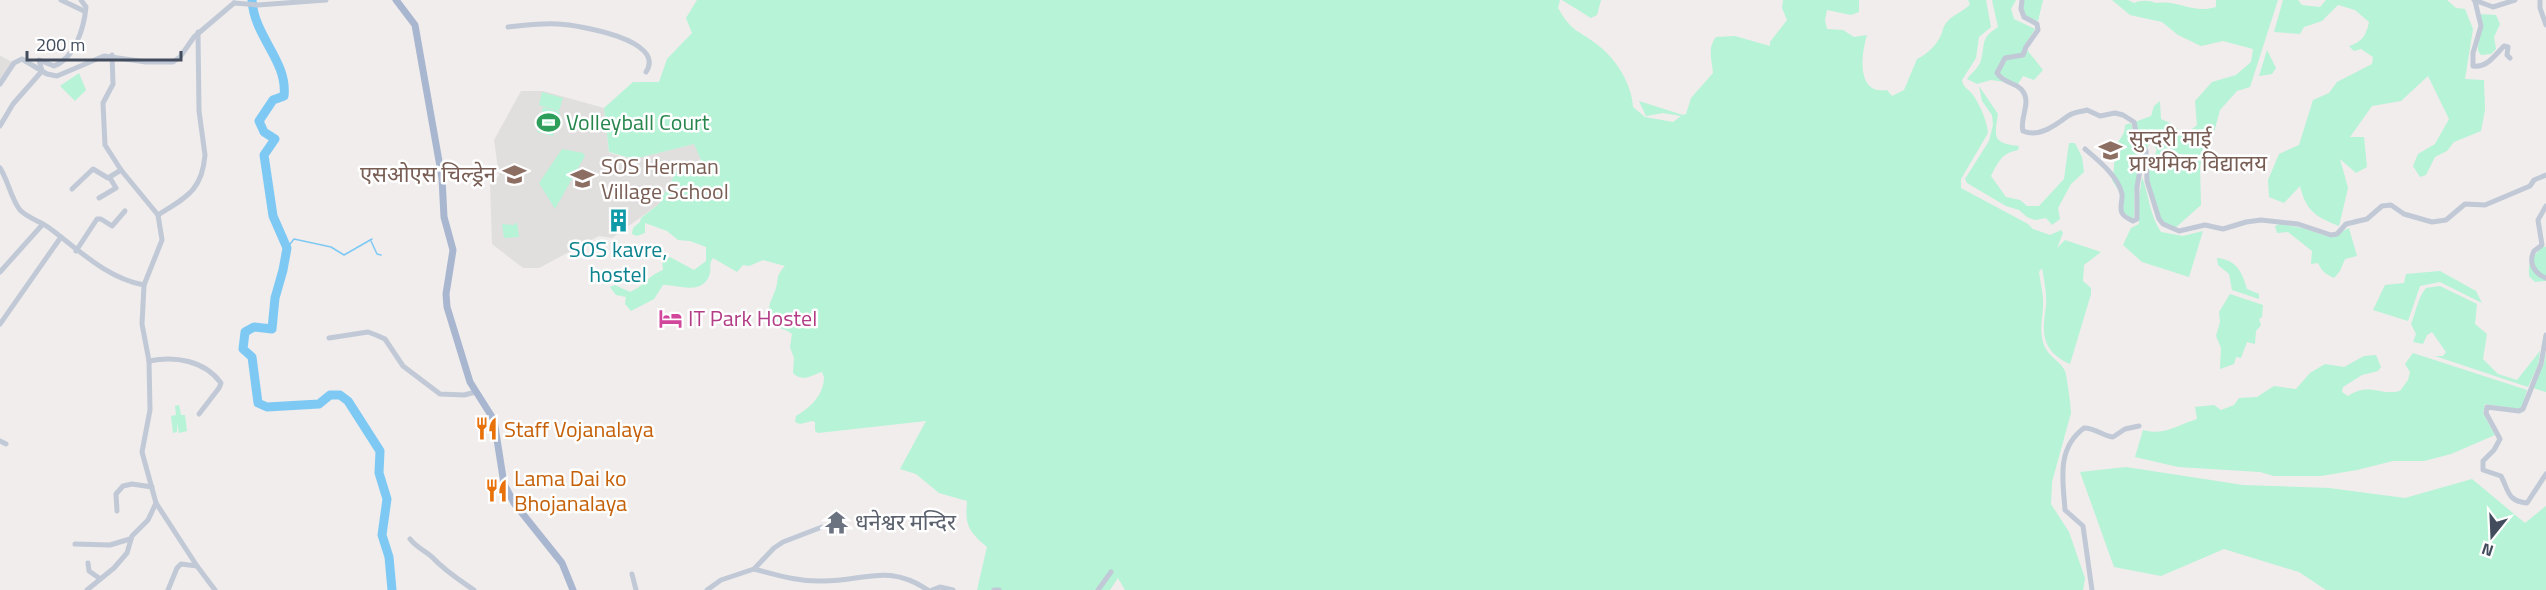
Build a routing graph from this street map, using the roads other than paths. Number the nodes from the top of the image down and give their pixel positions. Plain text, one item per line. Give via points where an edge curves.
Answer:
1 (61, 0) edge
2 (81, 0) edge
3 (326, 0) edge
4 (396, 0) edge
5 (2022, 0) edge
6 (2474, 0) edge
7 (2515, 0) edge
8 (2540, 0) edge
9 (235, 2) edge
10 (85, 12) junction
11 (2546, 25) edge
12 (508, 27) dead end
13 (198, 32) junction
14 (112, 55) junction
15 (2510, 58) dead end
16 (42, 71) junction
17 (646, 72) dead end
18 (0, 84) edge
19 (0, 126) edge
20 (2085, 149) dead end
21 (2145, 163) junction
22 (0, 168) edge
23 (121, 170) junction
24 (2546, 175) edge
25 (110, 178) junction
26 (72, 189) dead end
27 (99, 198) dead end
28 (2546, 207) edge
29 (125, 211) dead end
30 (158, 215) junction
31 (43, 224) junction
32 (61, 237) junction
33 (76, 251) junction
34 (0, 272) edge
35 (2546, 278) edge
36 (144, 285) junction
37 (0, 324) edge
38 (2546, 334) edge
39 (329, 338) dead end
40 (149, 361) junction
41 (476, 392) junction
42 (199, 414) dead end
43 (2139, 426) dead end
44 (2546, 474) edge
45 (152, 487) junction
46 (156, 504) junction
47 (117, 511) dead end
48 (822, 528) dead end
49 (130, 539) junction
50 (410, 539) dead end
51 (75, 544) dead end
52 (88, 563) dead end
53 (197, 566) junction
54 (754, 569) junction
55 (1111, 572) dead end
56 (632, 574) dead end
57 (99, 578) junction
58 (87, 590) edge
59 (168, 590) edge
60 (215, 590) edge
61 (474, 590) edge
62 (573, 590) edge
63 (636, 590) edge
64 (707, 590) edge
65 (930, 590) edge
66 (953, 590) edge
67 (994, 590) edge
68 (999, 590) edge
69 (1098, 590) edge
70 (2092, 590) edge

1 - 10 street
2 - 10 street
3 - 9 street via 258,5
4 - 41 main road via 415,25 421,54 442,178 444,217 452,242 447,308
5 - 21 street via 2024,17 2037,24 2038,30 2023,55 2005,58 1997,74 2020,88 2025,97 2023,131 2050,129 2069,115 2086,110 2100,116 2123,115 2134,122 2136,138 2146,151
6 - 7 street via 2493,7
6 - 15 street via 2481,26 2473,66 2486,64 2504,46 2508,47 2506,55
8 - 11 street
9 - 13 street
10 - 16 street via 68,57 54,66 39,60
12 - 17 street via 561,24 603,32 645,50 650,57
13 - 14 street via 172,62 146,62
13 - 30 street via 204,167 192,193
14 - 16 street via 96,57 57,76
14 - 23 street via 113,84 104,99 104,138
16 - 18 street via 17,60
16 - 19 street via 13,104
20 - 21 street via 2111,173 2121,192 2121,211 2135,221 2139,176
21 - 24 street via 2159,219 2169,227 2185,231 2205,225 2218,230 2261,220 2298,224 2331,235 2346,225 2367,219 2386,205 2432,222 2446,220 2465,204 2485,206
22 - 31 street via 18,207
23 - 25 street
23 - 30 street
25 - 26 street via 93,169
25 - 27 street via 116,188
28 - 35 street via 2538,220 2542,245 2534,251 2532,264
29 - 33 street via 112,226 98,219
30 - 36 street via 162,240
31 - 32 street
31 - 34 street
32 - 33 street
32 - 37 street
33 - 36 street via 113,273
36 - 40 street via 142,324
38 - 44 street via 2541,364 2523,409 2487,407 2486,413 2500,439 2482,461 2483,470 2501,476 2509,496 2516,502 2527,503
39 - 41 street via 376,334 385,339 401,365 440,394
40 - 42 street via 171,358 204,367 218,379 219,388
40 - 45 street via 150,410 142,452
41 - 62 main road via 494,420 504,484 514,503 562,563
43 - 70 street via 2113,437 2084,428 2076,434 2065,456 2061,472 2065,510 2083,526
45 - 46 street
45 - 47 street via 123,486 116,494
46 - 49 street via 148,520
46 - 53 street
48 - 54 street via 783,542
49 - 51 street via 110,545
49 - 57 street via 127,553
50 - 61 street via 455,580
52 - 57 street via 89,570
53 - 59 street via 181,564
53 - 60 street
54 - 64 street via 721,580
54 - 65 street via 810,581 886,574
55 - 69 street
56 - 63 street
57 - 58 street
65 - 66 street
67 - 68 street

